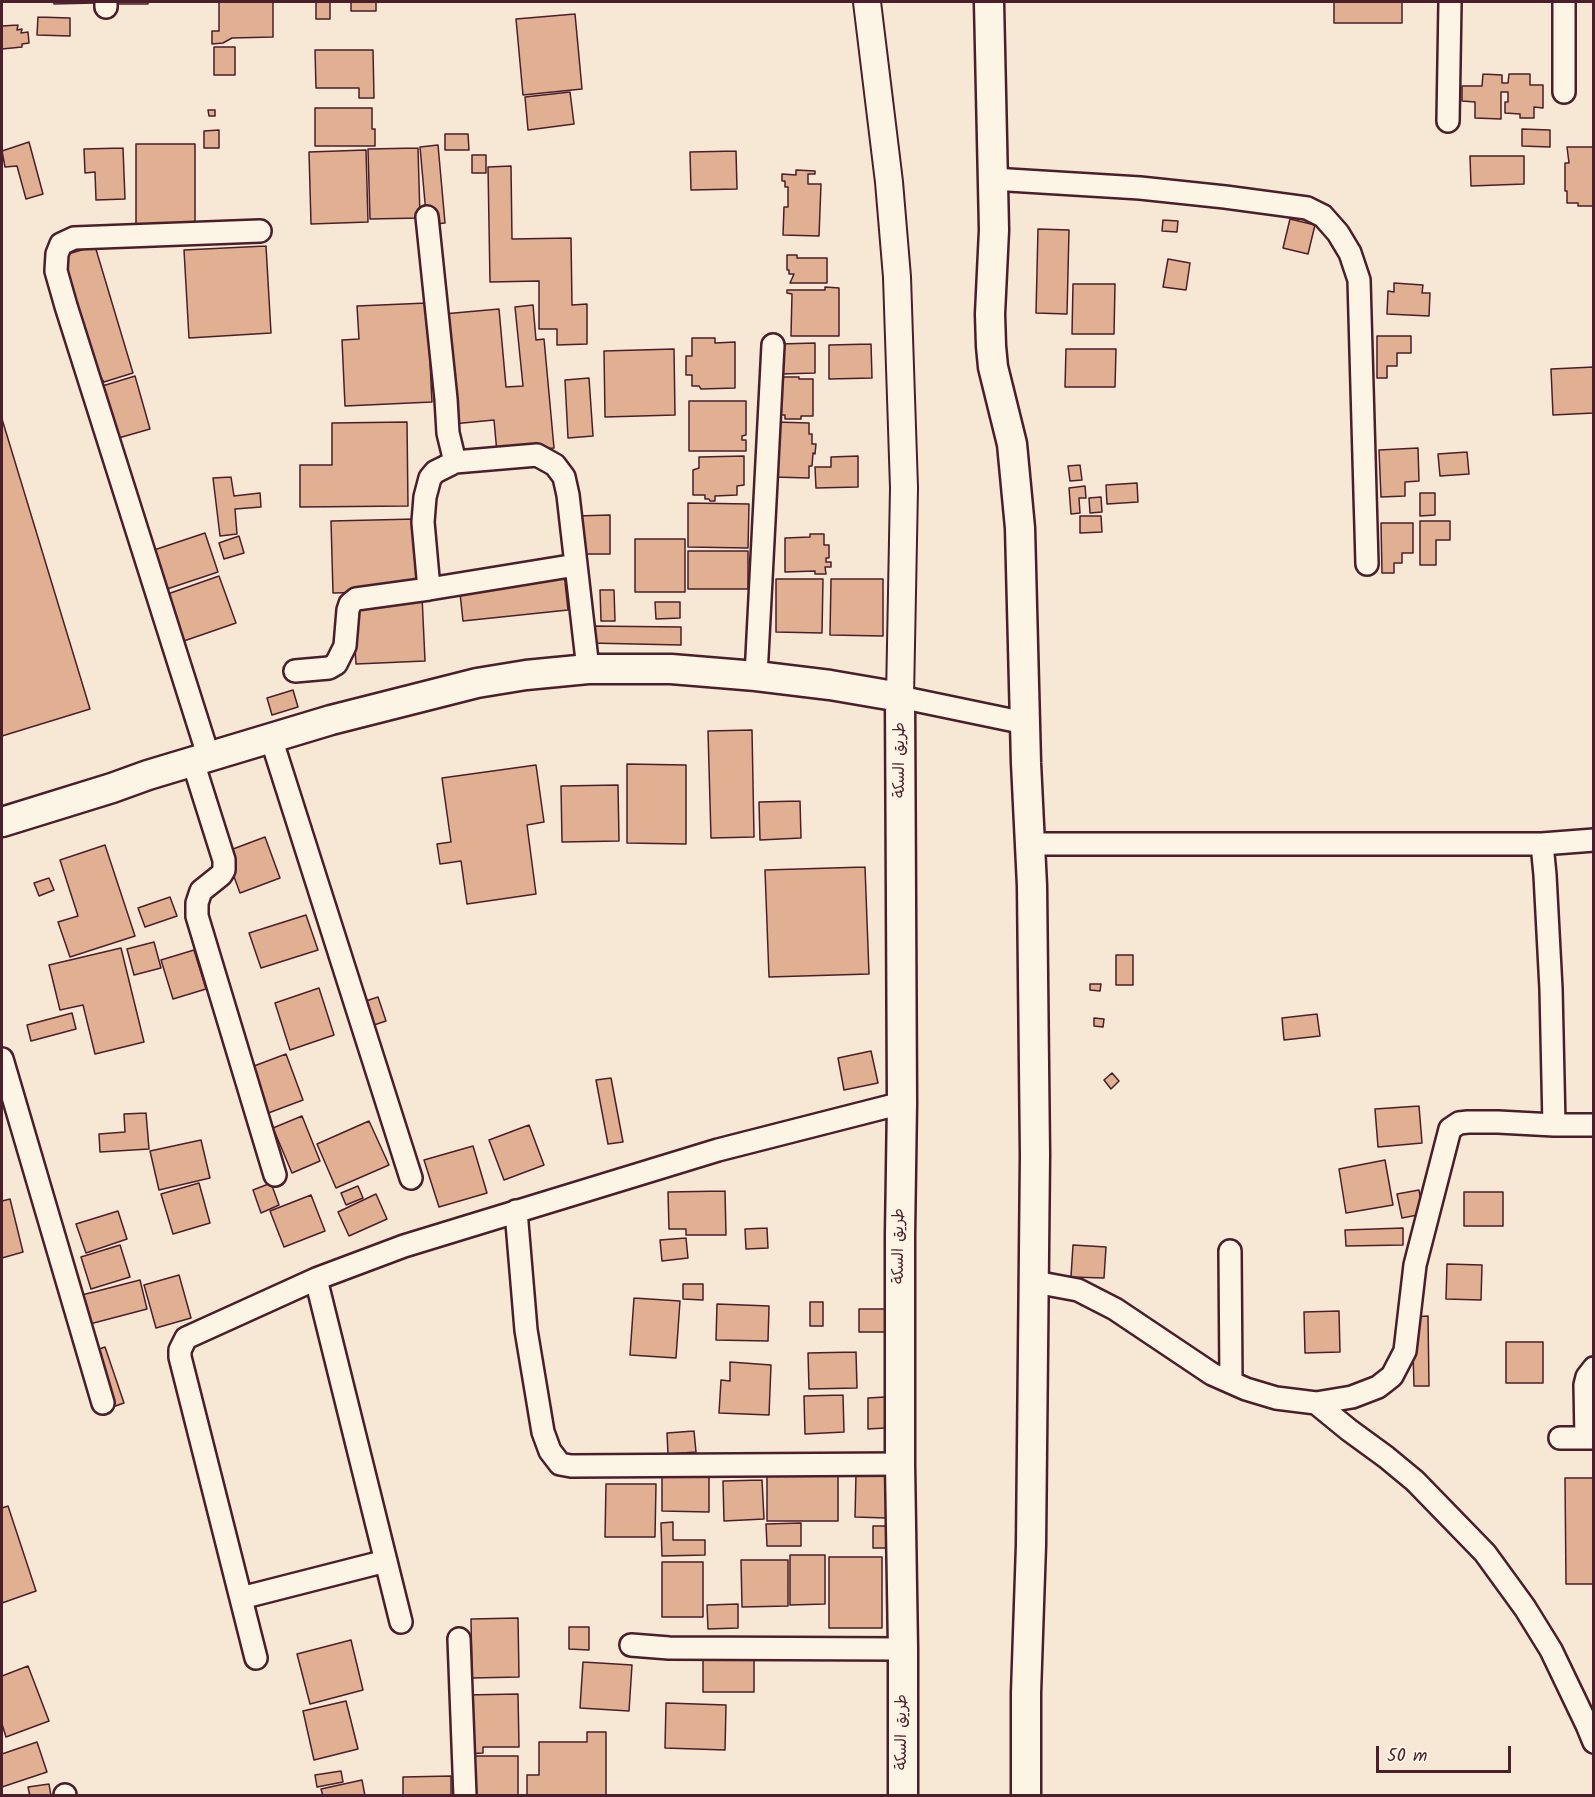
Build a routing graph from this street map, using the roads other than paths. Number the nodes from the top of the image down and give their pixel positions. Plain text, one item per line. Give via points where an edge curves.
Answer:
1 (867, 2) edge
2 (989, 2) edge
3 (1450, 2) edge
4 (1564, 2) edge
5 (1564, 92) dead end
6 (1448, 121) dead end
7 (992, 179) junction
8 (428, 217) dead end
9 (260, 231) dead end
10 (773, 345) dead end
11 (455, 462) junction
12 (1367, 564) dead end
13 (576, 565) junction
14 (429, 589) junction
15 (588, 669) junction
16 (295, 671) dead end
17 (756, 676) junction
18 (900, 697) junction
19 (1025, 723) junction
20 (271, 738) junction
21 (201, 760) junction
22 (2, 822) edge
23 (1593, 840) edge
24 (1030, 844) junction
25 (1542, 844) junction
26 (2, 1059) edge
27 (902, 1103) junction
28 (1554, 1125) junction
29 (1593, 1125) edge
30 (275, 1175) dead end
31 (411, 1178) dead end
32 (516, 1211) junction
33 (1230, 1251) dead end
34 (316, 1279) junction
35 (1035, 1282) junction
36 (1593, 1368) edge
37 (1231, 1382) junction
38 (103, 1403) dead end
39 (1316, 1403) junction
40 (1560, 1438) dead end
41 (1590, 1438) edge
42 (900, 1464) junction
43 (386, 1561) junction
44 (241, 1598) junction
45 (401, 1622) dead end
46 (459, 1639) dead end
47 (631, 1645) dead end
48 (903, 1649) junction
49 (256, 1658) dead end
50 (1593, 1742) edge
51 (465, 1796) edge
52 (903, 1796) edge
53 (1026, 1796) edge

1 - 18 street via 897,277 904,488
2 - 7 main road
3 - 6 street
4 - 5 street
7 - 12 street via 1225,197 1307,208 1323,216 1350,253 1359,280
7 - 19 main road via 991,346 1012,444 1020,528
8 - 11 street via 448,433
9 - 21 street via 74,238 61,244 57,254 56,271
10 - 17 street
11 - 13 street via 537,455 555,465 564,477 568,495
11 - 14 street via 435,472 425,497 423,522
13 - 14 street
13 - 15 street
14 - 16 street via 356,599 348,610 345,646 336,664
15 - 17 main road via 670,669
15 - 20 main road via 477,683
17 - 18 main road
18 - 19 street
18 - 27 main road, طريق السكة
19 - 24 main road
20 - 21 main road
20 - 31 street
21 - 22 main road
21 - 30 street via 224,870 201,891 197,916
23 - 25 street
24 - 25 street
24 - 35 main road
25 - 28 street
26 - 38 street
27 - 32 street via 729,1147
27 - 42 main road, طريق السكة
28 - 29 street
28 - 39 street via 1468,1122 1450,1129 1415,1265 1405,1351 1392,1376 1378,1388
32 - 34 street
32 - 42 street via 526,1330 543,1432 560,1464
33 - 37 street
34 - 43 street
34 - 44 street via 192,1334 180,1350
35 - 37 street via 1078,1290
35 - 53 main road
36 - 41 street via 1585,1385
37 - 39 street via 1275,1398
39 - 50 street via 1415,1481 1485,1553 1551,1650
40 - 41 street
42 - 48 main road, طريق السكة
43 - 44 street
43 - 45 street
44 - 49 street
46 - 51 street
47 - 48 street
48 - 52 main road, طريق السكة

